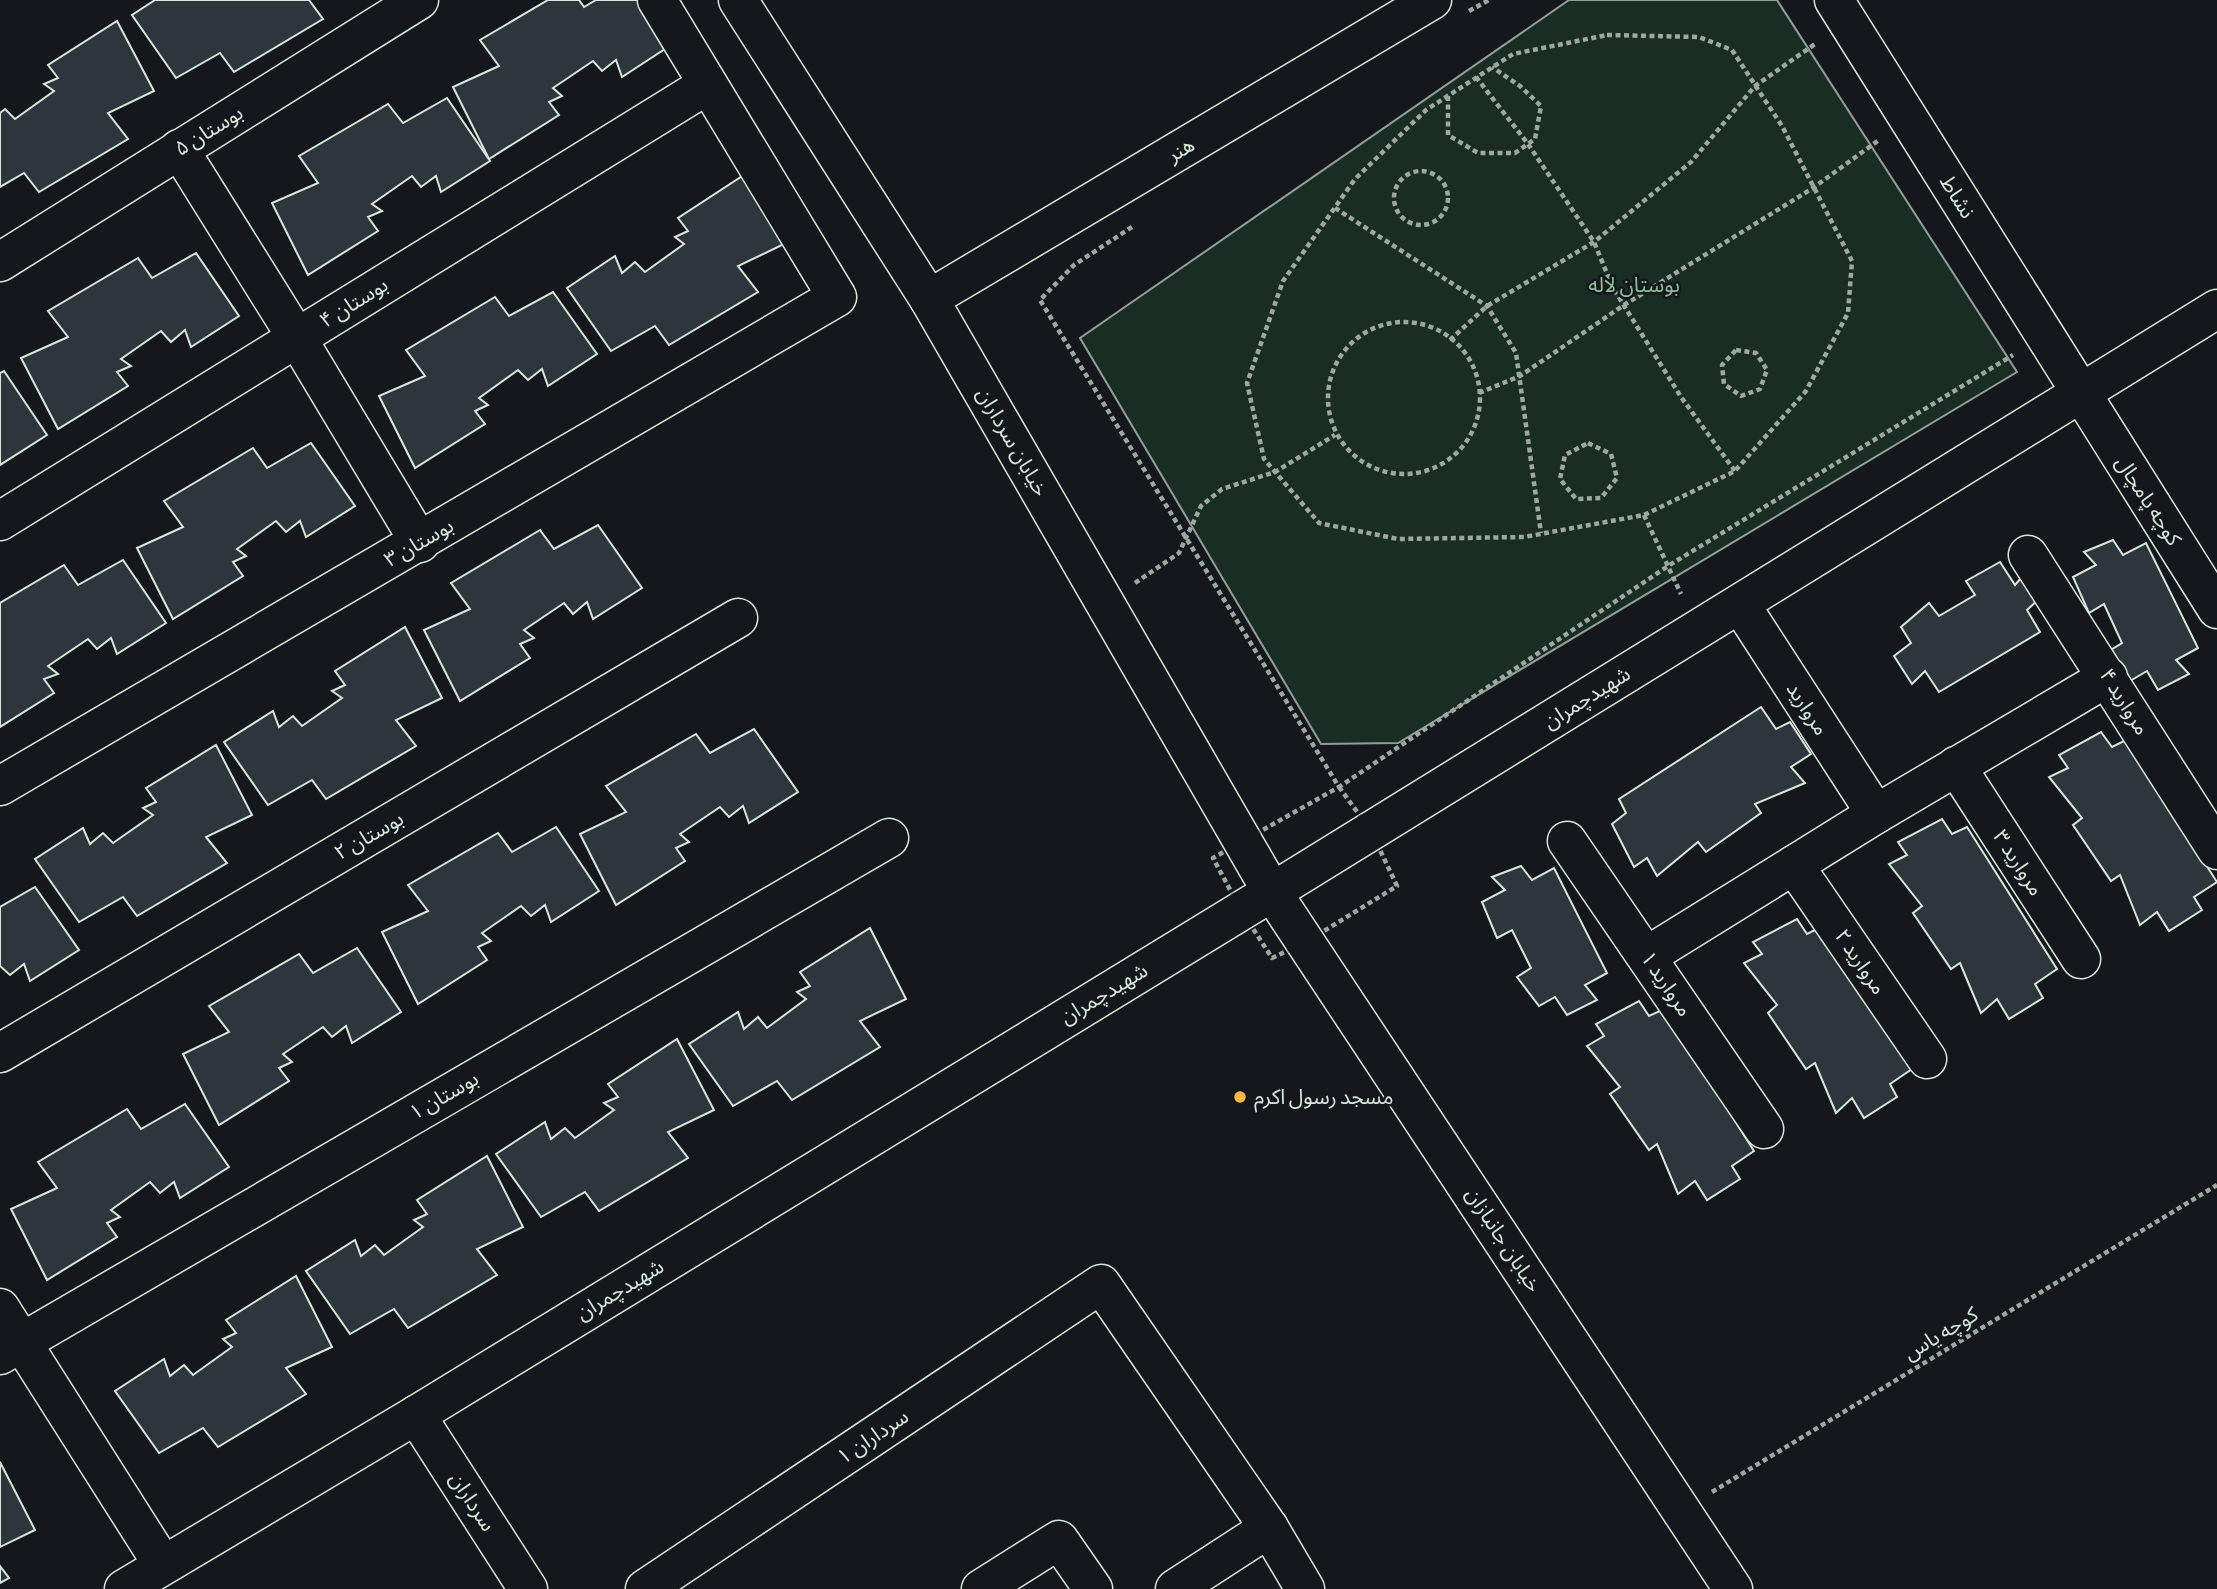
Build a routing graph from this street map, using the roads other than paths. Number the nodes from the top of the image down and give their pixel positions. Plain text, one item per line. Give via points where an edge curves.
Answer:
1 (419, 0) edge
2 (657, 0) edge
3 (738, 0) edge
4 (1449, 7) edge
5 (1841, 11) edge
6 (708, 85) junction
7 (179, 149) junction
8 (0, 262) edge
9 (929, 299) junction
10 (2217, 309) edge
11 (297, 338) junction
12 (2080, 393) junction
13 (0, 521) edge
14 (420, 543) junction
15 (2028, 555) dead end
16 (1740, 604) junction
17 (2217, 609) edge
18 (738, 618) dead end
19 (2108, 677) junction
20 (1956, 766) junction
21 (0, 786) edge
22 (1876, 814) junction
23 (889, 838) dead end
24 (1567, 841) dead end
25 (2217, 850) edge
26 (1794, 865) junction
27 (1272, 891) junction
28 (1647, 956) junction
29 (2081, 959) dead end
30 (0, 1053) edge
31 (1927, 1059) dead end
32 (1764, 1129) dead end
33 (0, 1308) edge
34 (11, 1349) edge
35 (416, 1415) junction
36 (1269, 1528) junction
37 (163, 1565) junction
38 (1726, 1587) edge
39 (124, 1589) edge
40 (528, 1589) edge
41 (645, 1589) edge
42 (981, 1589) edge
43 (1093, 1589) edge
44 (1175, 1589) edge
45 (1305, 1589) edge

1 - 7 street, بوستان ۵
2 - 6 street
3 - 9 street, خیابان سرداران
4 - 9 street, هنر
5 - 12 street, نشاط
6 - 11 street, بوستان ۴
6 - 14 street, بوستان ۳ via 837,298
7 - 8 street, بوستان ۵
7 - 11 street
9 - 27 street, خیابان سرداران
10 - 12 street, شهیدچمران
11 - 13 street, بوستان ۴
11 - 14 street
12 - 16 street, شهیدچمران
12 - 17 street, کوچه پامچال
14 - 21 street, بوستان ۳
15 - 19 street, مروارید ۴
16 - 22 street, مروارید
16 - 27 street, شهیدچمران
18 - 30 street, بوستان ۲
19 - 20 street
19 - 25 street, مروارید ۴
20 - 22 street
20 - 29 street, مروارید ۳
22 - 26 street
23 - 34 street, بوستان ۱
24 - 28 street, مروارید ۱
26 - 28 street
26 - 31 street, مروارید ۲
27 - 35 street, شهیدچمران
27 - 38 street, خیابان جانبازان via 1681,1511
28 - 32 street, مروارید ۱
33 - 34 street
34 - 37 street
35 - 37 street, شهیدچمران
35 - 40 street, سرداران
36 - 41 street, سرداران ۱ via 1101,1284
36 - 44 street
36 - 45 street
37 - 39 street, شهیدچمران
42 - 43 street via 1059,1540

